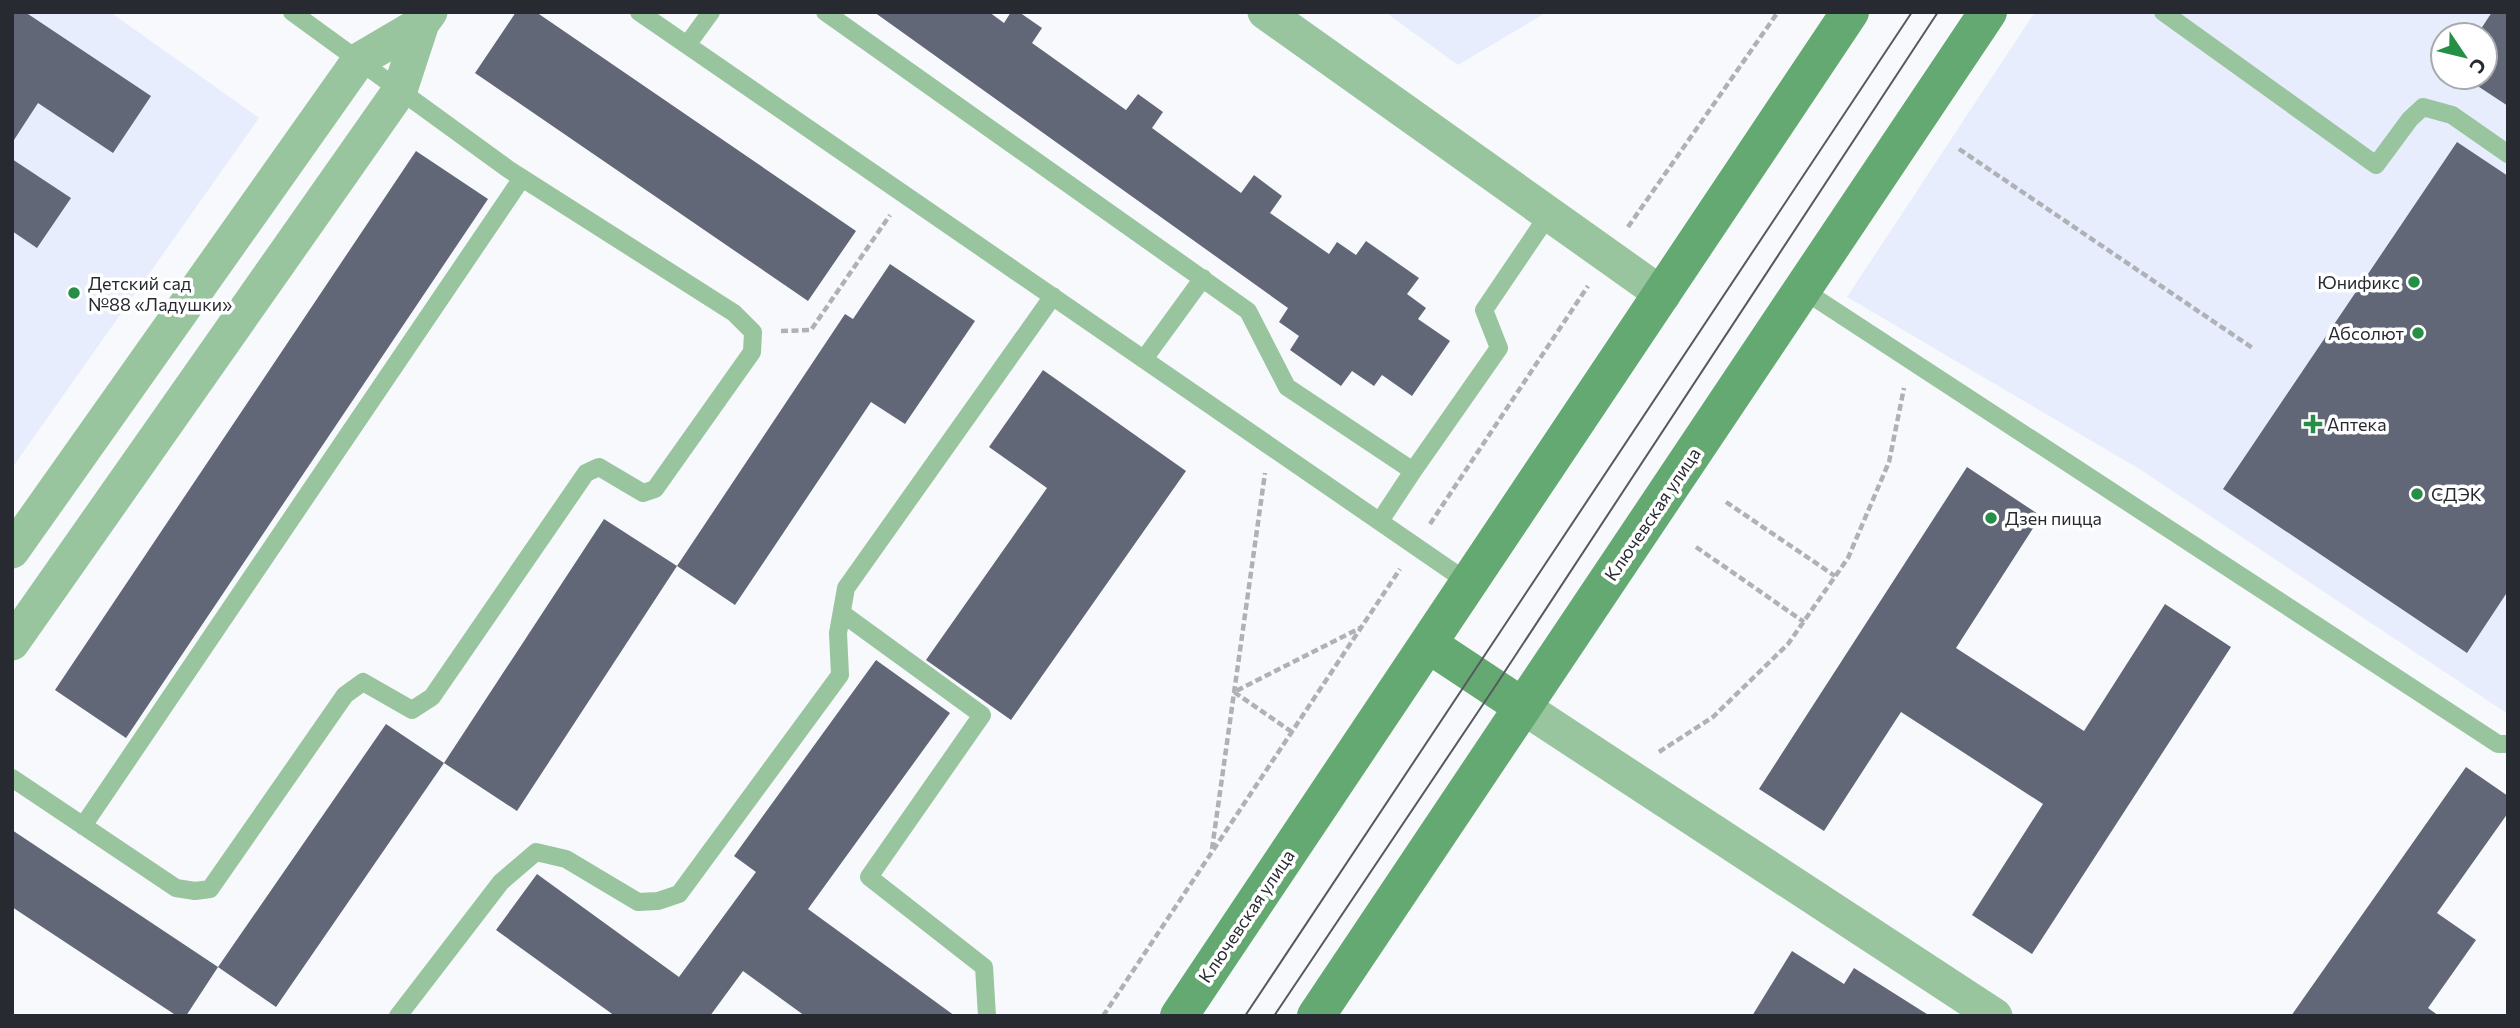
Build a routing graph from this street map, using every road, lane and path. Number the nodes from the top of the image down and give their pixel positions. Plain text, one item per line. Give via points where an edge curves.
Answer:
1 (292, 12) edge
2 (639, 12) edge
3 (711, 12) edge
4 (825, 12) edge
5 (1265, 12) edge
6 (1778, 12) edge
7 (1850, 12) edge
8 (1988, 12) edge
9 (2163, 12) edge
10 (426, 18) edge
11 (687, 45) junction
12 (359, 60) junction
13 (400, 90) junction
14 (1959, 149) dead end
15 (2508, 154) edge
16 (522, 178) junction
17 (904, 194) junction
18 (1549, 214) junction
19 (1608, 256) junction
20 (1202, 278) junction
21 (1803, 290) junction
22 (1662, 295) junction
23 (1053, 296) junction
24 (753, 332) junction
25 (2254, 349) dead end
26 (1144, 359) junction
27 (1909, 360) junction
28 (132, 382) junction
29 (174, 412) junction
30 (1269, 445) junction
31 (1413, 471) junction
32 (1726, 502) dead end
33 (1380, 521) junction
34 (1416, 546) junction
35 (1696, 547) dead end
36 (12, 551) edge
37 (1835, 576) junction
38 (1469, 583) junction
39 (843, 614) junction
40 (1804, 622) junction
41 (1363, 626) junction
42 (12, 642) edge
43 (1429, 644) junction
44 (1234, 692) junction
45 (1523, 707) junction
46 (1292, 732) junction
47 (2508, 744) edge
48 (1626, 773) junction
49 (12, 778) edge
50 (83, 825) junction
51 (1211, 853) junction
52 (398, 1016) edge
53 (987, 1016) edge
54 (1103, 1016) edge
55 (1179, 1016) edge
56 (1317, 1016) edge
57 (1995, 1016) edge

1 - 12 lane
2 - 11 lane
3 - 11 lane
4 - 20 lane
5 - 18 street
6 - 19 path
7 - 22 main road, Ключевская улица
8 - 21 main road, Ключевская улица
9 - 15 lane via 2376,165 2423,107 2452,115
10 - 12 street
10 - 13 street
11 - 17 lane
12 - 13 lane
12 - 28 street
13 - 16 lane
13 - 29 street
14 - 25 path
16 - 24 lane via 734,313
16 - 50 lane
17 - 23 lane
17 - 24 path via 811,330
18 - 19 street
18 - 31 lane via 1484,310 1499,348
19 - 22 street
19 - 34 path
20 - 26 lane
20 - 31 lane via 1248,311 1287,387
21 - 27 lane
21 - 45 main road, Ключевская улица
22 - 38 main road, Ключевская улица
23 - 26 lane
23 - 39 lane via 846,588
24 - 50 lane via 752,352 655,489 643,494 599,467 586,473 432,697 412,710 363,682 345,695 210,889 176,888
26 - 30 lane
27 - 37 path via 1888,462 1848,558
27 - 47 lane via 2498,744
28 - 29 street
28 - 36 street
29 - 42 street
30 - 33 lane
30 - 44 path
31 - 33 lane
32 - 37 path
33 - 34 lane
34 - 38 lane
34 - 41 path
35 - 40 path
37 - 40 path
38 - 43 main road, Ключевская улица
39 - 52 lane via 838,633 840,675 679,894 638,902 566,859 536,852 501,882
39 - 53 lane via 982,715 869,877 984,967
40 - 48 path via 1788,644 1713,717
41 - 44 path
41 - 46 path
43 - 45 main road
43 - 55 main road, Ключевская улица
44 - 46 path
44 - 51 path
45 - 48 street
45 - 56 main road, Ключевская улица
46 - 51 path
48 - 57 street
49 - 50 lane
51 - 54 path

